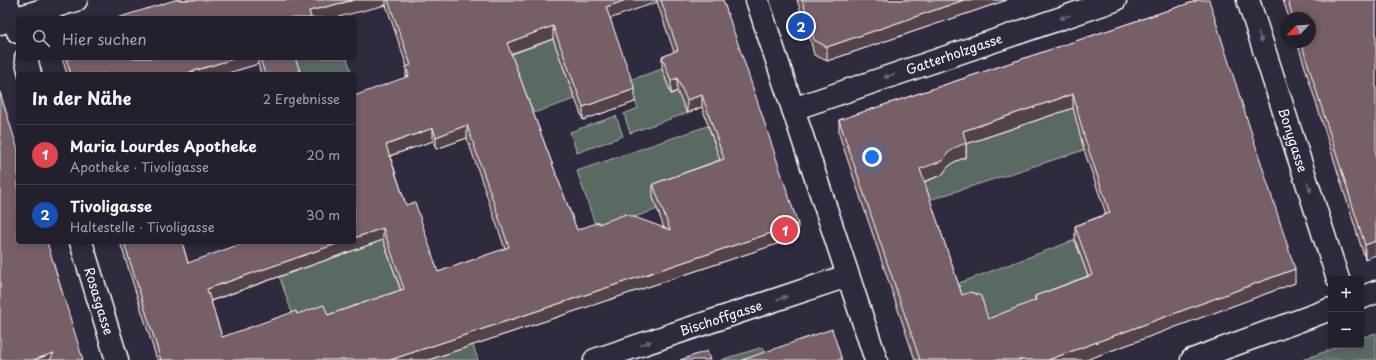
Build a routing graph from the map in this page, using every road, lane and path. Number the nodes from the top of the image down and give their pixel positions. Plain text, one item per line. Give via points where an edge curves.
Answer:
1 (76, 0) edge
2 (757, 0) edge
3 (1115, 0) edge
4 (1248, 0) edge
5 (20, 16) edge
6 (26, 60) edge
7 (30, 72) edge
8 (793, 109) junction
9 (82, 244) edge
10 (848, 276) junction
11 (1337, 276) edge
12 (1376, 292) edge
13 (1364, 297) edge
14 (1328, 310) edge
15 (117, 360) edge
16 (595, 360) edge
17 (876, 360) edge
18 (1192, 360) edge

1 - 5 street
2 - 8 street
3 -> 8 street, Gatterholzgasse
4 -> 11 street, Bonygasse
6 - 7 street
8 - 10 street
9 - 15 street, Rosasgasse
16 -> 10 street, Bischoffgasse
10 - 17 street
12 - 13 street
14 - 18 street

